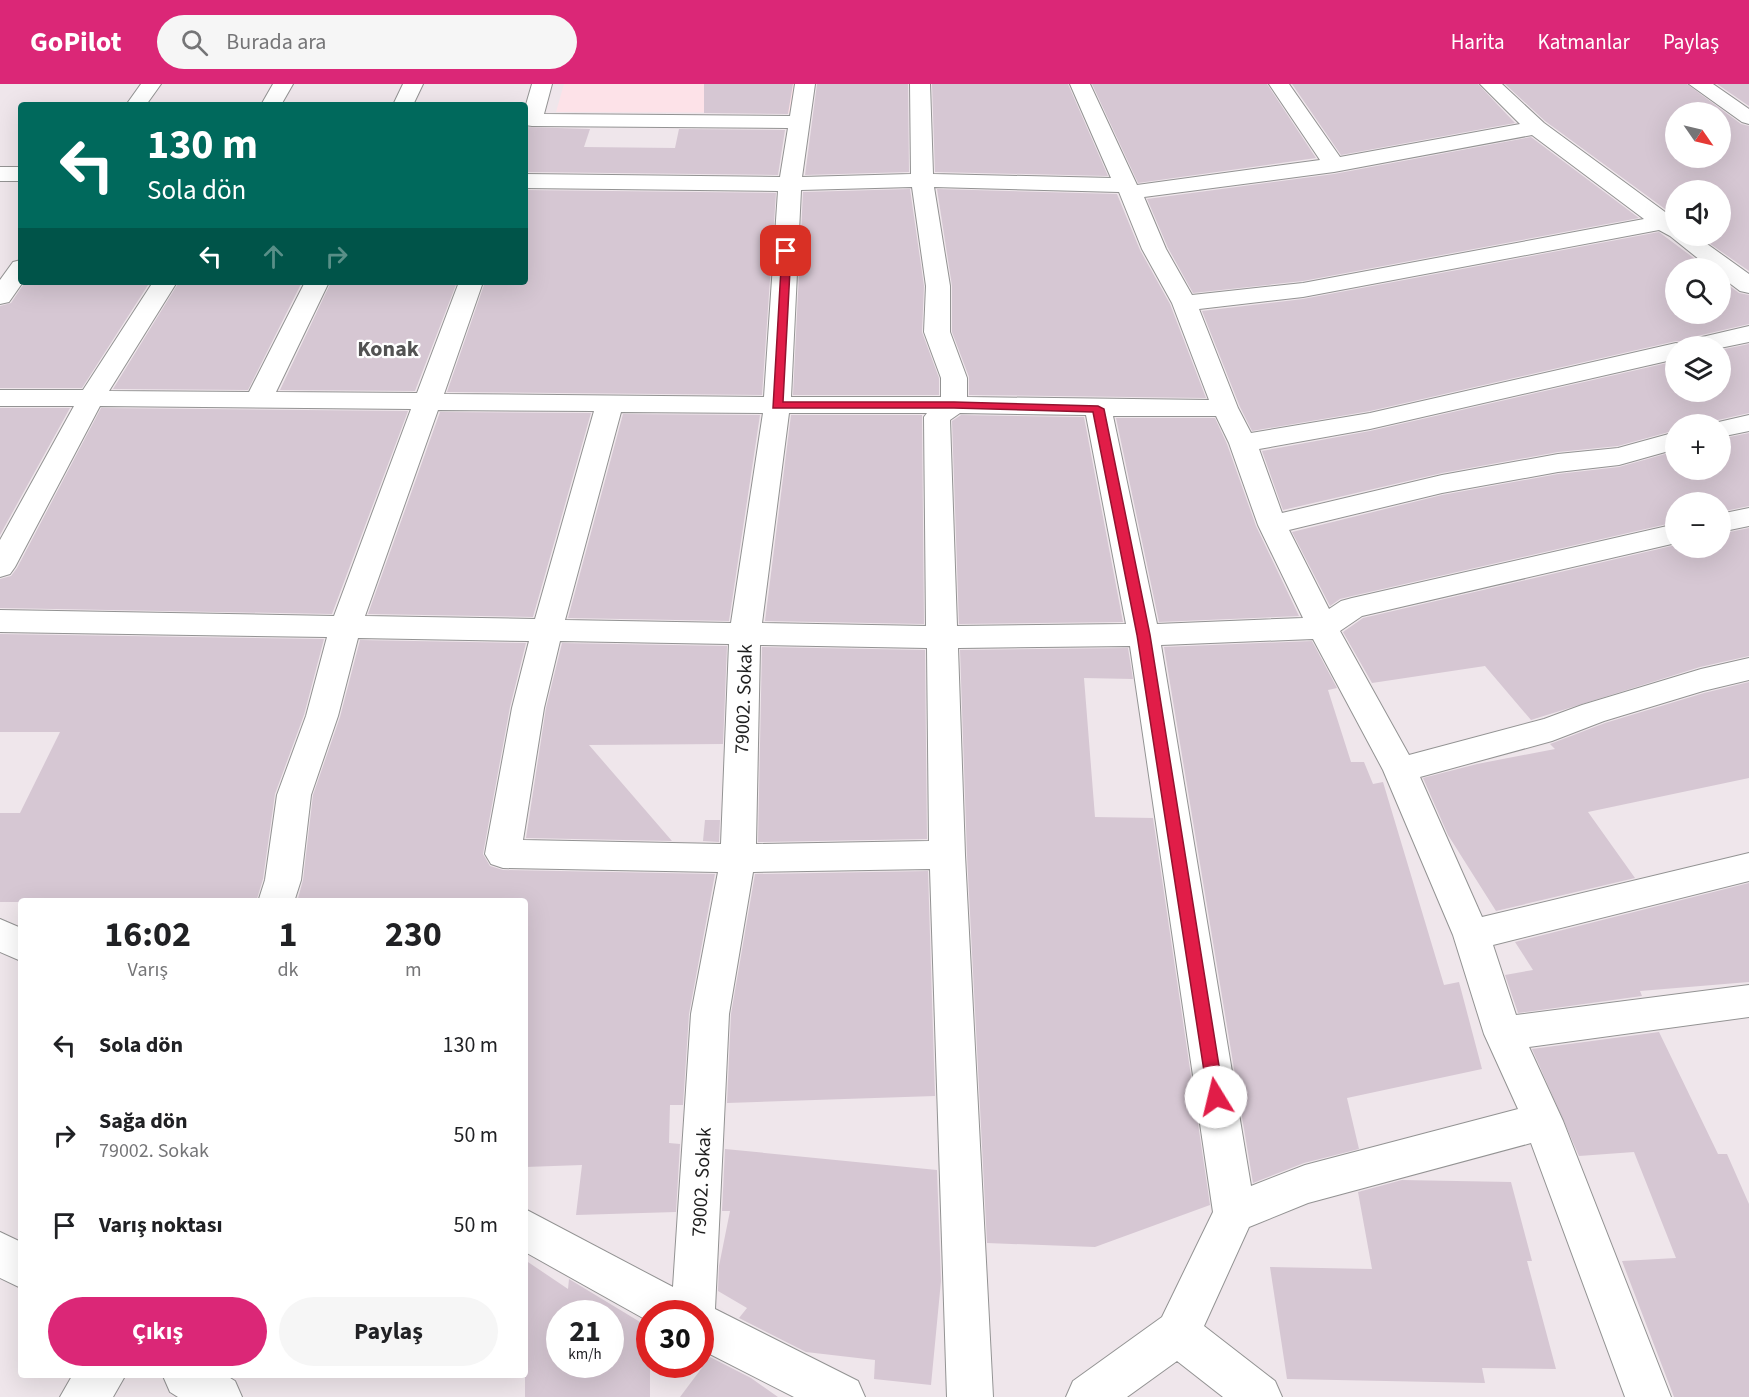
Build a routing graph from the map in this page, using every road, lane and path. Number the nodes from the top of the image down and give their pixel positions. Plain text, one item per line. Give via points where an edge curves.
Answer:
1 (151, 84) edge
2 (283, 84) edge
3 (413, 84) edge
4 (542, 84) edge
5 (805, 84) edge
6 (920, 84) edge
7 (1080, 84) edge
8 (1279, 84) edge
9 (1490, 84) edge
10 (1699, 84) edge
11 (138, 102) edge
12 (273, 102) edge
13 (404, 102) edge
14 (1749, 118) edge
15 (801, 122) junction
16 (1536, 128) junction
17 (1334, 165) junction
18 (0, 174) edge
19 (18, 174) edge
20 (922, 180) junction
21 (528, 181) edge
22 (790, 184) junction
23 (1128, 188) junction
24 (1665, 224) edge
25 (1665, 231) edge
26 (1696, 246) edge
27 (1713, 258) edge
28 (1749, 262) edge
29 (1731, 265) edge
30 (18, 271) edge
31 (1731, 272) edge
32 (163, 285) edge
33 (315, 285) edge
34 (470, 285) edge
35 (1749, 286) edge
36 (0, 297) edge
37 (1184, 303) junction
38 (1749, 334) edge
39 (1731, 338) edge
40 (1665, 354) edge
41 (0, 398) edge
42 (91, 399) junction
43 (428, 400) junction
44 (258, 401) junction
45 (610, 402) junction
46 (777, 405) junction
47 (954, 405) junction
48 (1225, 408) junction
49 (1098, 409) junction
50 (1749, 423) edge
51 (1731, 427) edge
52 (1243, 443) junction
53 (1665, 443) edge
54 (1749, 516) edge
55 (1731, 520) edge
56 (1272, 525) junction
57 (1665, 537) edge
58 (0, 567) edge
59 (0, 621) edge
60 (346, 626) junction
61 (1323, 628) junction
62 (547, 630) junction
63 (745, 634) junction
64 (1144, 635) junction
65 (941, 637) junction
66 (1749, 669) edge
67 (1400, 770) junction
68 (947, 855) junction
69 (738, 858) junction
70 (1749, 867) edge
71 (277, 898) edge
72 (0, 934) edge
73 (1471, 935) junction
74 (18, 944) edge
75 (1749, 1001) edge
76 (1503, 1034) junction
77 (1544, 1121) junction
78 (1234, 1213) junction
79 (528, 1231) edge
80 (0, 1253) edge
81 (18, 1265) edge
82 (654, 1300) edge
83 (694, 1300) edge
84 (714, 1332) edge
85 (1178, 1332) junction
86 (100, 1378) edge
87 (189, 1378) edge
88 (83, 1397) edge
89 (219, 1397) edge
90 (842, 1397) edge
91 (970, 1397) edge
92 (1089, 1397) edge
93 (1259, 1397) edge
94 (1648, 1397) edge

1 - 11 street
2 - 12 street
3 - 13 street
4 - 15 street via 532,120
5 - 15 street, 79002. Sokak
6 - 20 street
7 - 23 street
8 - 17 street
9 - 16 street
10 - 14 street
15 - 22 street, 79002. Sokak
16 - 17 street
16 - 24 street
17 - 23 street
18 - 19 street
20 - 22 street
20 - 23 street
20 - 47 street via 938,286 937,332 954,378
21 - 22 street
22 - 46 street, 79002. Sokak
23 - 37 street via 1154,249
25 - 37 street via 1303,290
26 - 27 street
28 - 29 street
30 - 36 street
31 - 35 street
32 - 42 street
33 - 44 street
34 - 43 street
37 - 48 street
38 - 39 street
40 - 52 street via 1370,421
41 - 42 street
42 - 44 street
42 - 58 street
43 - 44 street
43 - 45 street
43 - 60 street
45 - 46 street
45 - 62 street
46 - 47 street
46 - 63 street, 79002. Sokak
47 - 49 street
47 - 65 street via 937,417
48 - 49 street
48 - 52 street
49 - 64 street
50 - 51 street
52 - 56 street
53 - 56 street via 1619,456 1558,462 1442,484
54 - 55 street
56 - 61 street
57 - 61 street via 1352,608
59 - 60 street
60 - 62 street
60 - 71 street via 322,716 294,795
61 - 64 street
61 - 67 street
62 - 63 street
62 - 69 street via 528,708 503,854
63 - 65 street
63 - 69 street, 79002. Sokak
64 - 65 street
64 - 78 street
65 - 68 street
66 - 67 street
67 - 73 street
68 - 69 street
68 - 91 street
69 - 83 street, 79002. Sokak via 710,1014
70 - 73 street
72 - 74 street
73 - 76 street
75 - 76 street
76 - 77 street
77 - 78 street via 1305,1184
77 - 94 street
78 - 85 street
79 - 82 street
80 - 81 street
84 - 90 street
85 - 92 street
85 - 93 street
86 - 88 street
87 - 89 street

